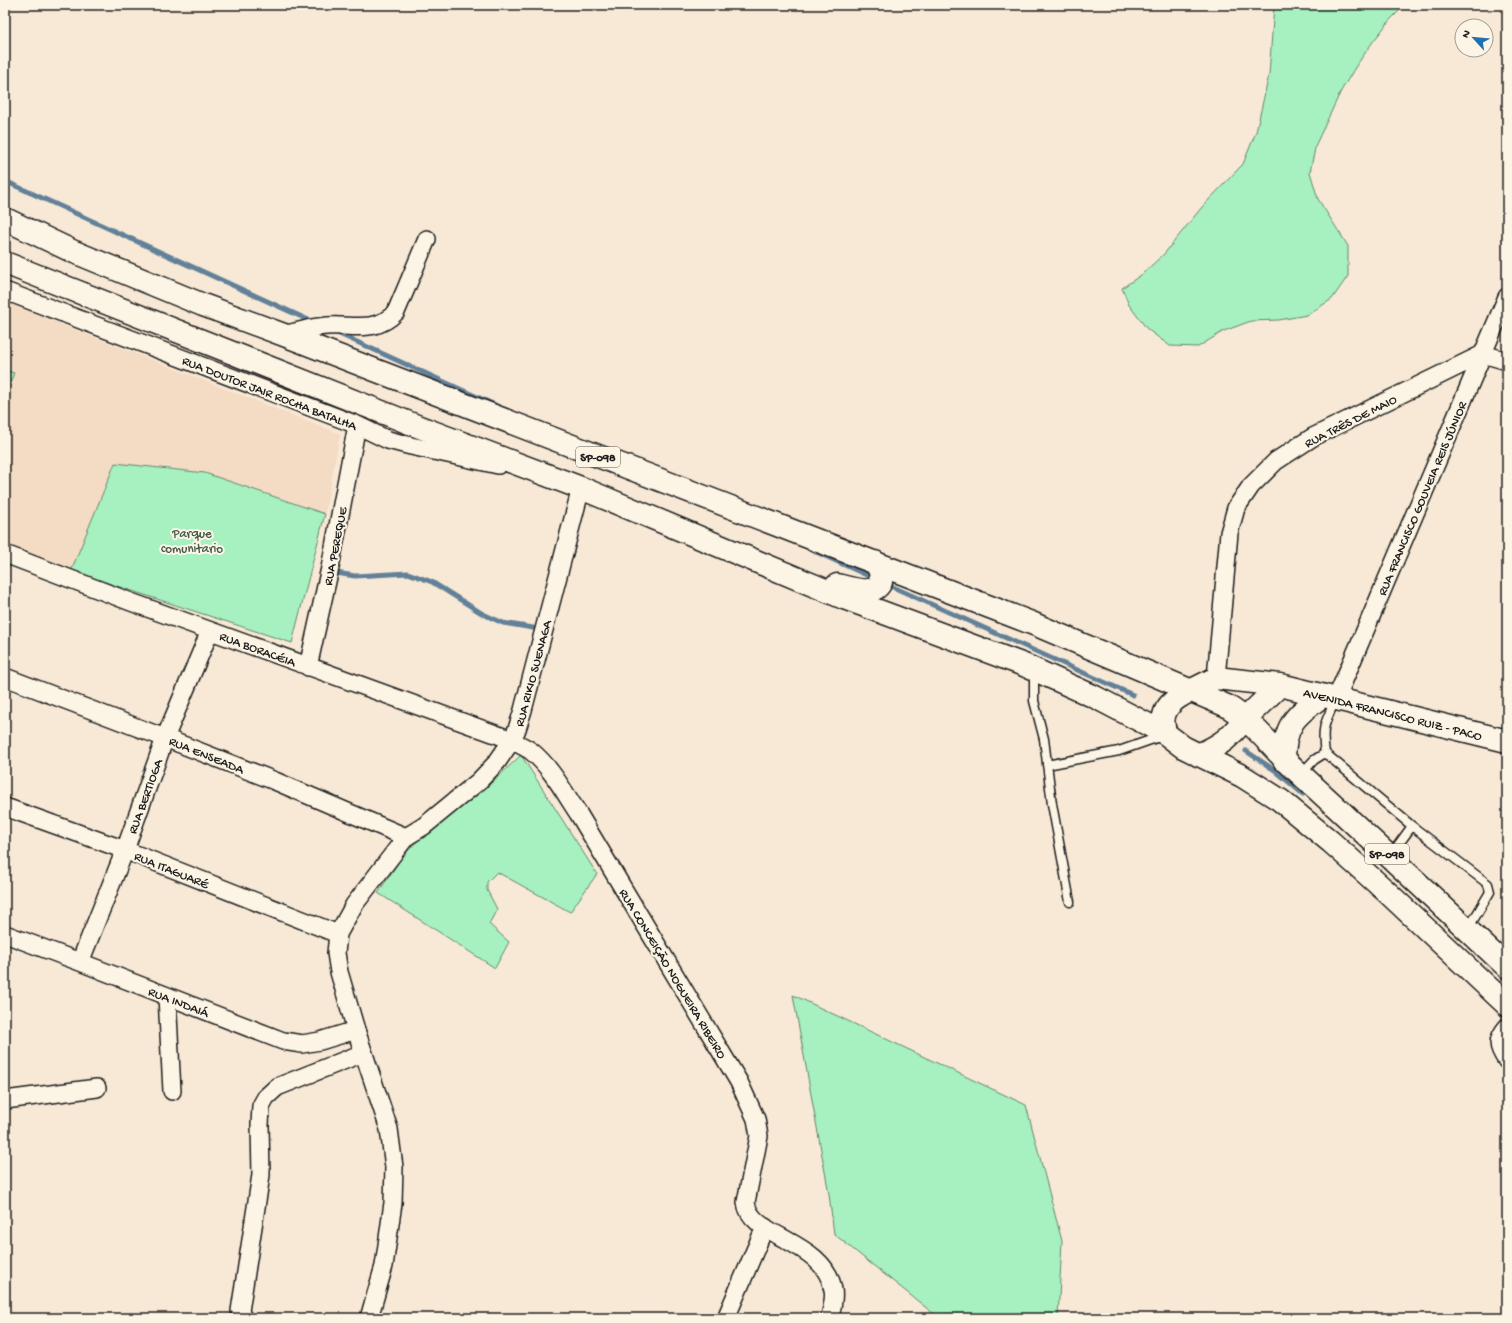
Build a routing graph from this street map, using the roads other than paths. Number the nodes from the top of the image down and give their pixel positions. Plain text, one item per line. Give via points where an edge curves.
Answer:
1 (5, 220) edge
2 (427, 239) dead end
3 (5, 263) edge
4 (5, 291) edge
5 (1507, 297) edge
6 (284, 335) junction
7 (1483, 354) junction
8 (1507, 361) edge
9 (357, 425) junction
10 (541, 473) junction
11 (581, 488) junction
12 (5, 554) edge
13 (876, 562) junction
14 (797, 577) junction
15 (210, 631) junction
16 (308, 667) junction
17 (1034, 670) junction
18 (5, 678) edge
19 (1216, 678) junction
20 (1280, 684) junction
21 (1192, 690) junction
22 (1329, 698) junction
23 (1245, 719) junction
24 (1166, 734) junction
25 (165, 738) junction
26 (512, 740) junction
27 (1507, 741) edge
28 (1325, 753) junction
29 (1198, 755) junction
30 (1284, 760) junction
31 (1047, 765) junction
32 (1300, 775) junction
33 (5, 807) edge
34 (1412, 826) junction
35 (406, 837) junction
36 (125, 850) junction
37 (1390, 856) junction
38 (1070, 902) dead end
39 (1468, 930) junction
40 (5, 934) edge
41 (338, 934) junction
42 (80, 962) junction
43 (1507, 967) edge
44 (167, 996) junction
45 (1507, 1005) edge
46 (1507, 1027) edge
47 (356, 1030) junction
48 (364, 1053) junction
49 (1507, 1061) edge
50 (97, 1088) dead end
51 (172, 1091) dead end
52 (5, 1100) edge
53 (765, 1227) junction
54 (242, 1318) edge
55 (369, 1318) edge
56 (726, 1318) edge
57 (830, 1318) edge

1 - 6 main road, SP-098 via 79,254
2 - 6 street via 396,312 389,319 368,327 328,326
3 - 10 main road, SP-098
4 - 9 street, RUA DOUTOR JAIR ROCHA BATALHA
5 - 7 street, RUA FRANCISCO GOUVEIA REIS JÚNIOR
6 - 13 main road, SP-098
7 - 8 street
7 - 19 street, RUA TRÊS DE MAIO via 1313,437 1276,461 1251,486 1236,508 1229,533
7 - 22 street, RUA FRANCISCO GOUVEIA REIS JÚNIOR
9 - 10 street, RUA DOUTOR JAIR ROCHA BATALHA via 388,440
9 - 16 street, RUA PEREQUE
10 - 11 main road, SP-098
11 - 14 main road, SP-098
11 - 26 street, RUA RIKIO SUENAGA via 523,710
12 - 15 street, RUA BORACÉIA
13 - 14 main road via 881,582 870,590
13 - 21 main road, SP-098
14 - 17 main road, SP-098 via 844,598
15 - 16 street, RUA BORACÉIA
15 - 25 street, RUA BERTIOGA
16 - 26 street, RUA BORACÉIA
17 - 24 main road, SP-098
17 - 31 lane via 1034,700 1044,739
18 - 25 street, RUA ENSEADA
19 - 20 main road, AVENIDA FRANCISCO RUIZ - PACO
19 - 21 main road
20 - 22 main road, AVENIDA FRANCISCO RUIZ - PACO
20 - 23 main road
21 - 23 main road, SP-098 via 1227,706
21 - 24 main road via 1177,697 1168,707 1163,726
22 - 27 main road, AVENIDA FRANCISCO RUIZ - PACO
22 - 28 lane via 1322,738
22 - 30 main road via 1307,708 1289,727 1284,746
23 - 29 main road via 1221,744
23 - 30 main road, SP-098
24 - 29 main road, SP-098
24 - 31 lane via 1118,751
25 - 35 street, RUA ENSEADA via 275,781
25 - 36 street, RUA BERTIOGA
26 - 35 street, RUA RIKIO SUENAGA via 497,762 479,781 424,826
26 - 53 street, RUA CONCEIÇÃO NOGUEIRA RIBEIRO via 542,762 578,813 739,1082 756,1119 759,1136 746,1209 751,1217
28 - 32 lane via 1314,760
28 - 34 lane
29 - 45 main road, SP-098 via 1242,776 1280,800 1388,893
30 - 32 main road, SP-098
31 - 38 lane
32 - 37 main road, SP-098
33 - 36 street, RUA ITAGUARÉ
34 - 37 lane
34 - 39 lane via 1488,884 1490,892
35 - 41 street, RUA RIKIO SUENAGA via 354,905
36 - 41 street, RUA ITAGUARÉ
36 - 42 street, RUA BERTIOGA
37 - 39 main road, SP-098
39 - 43 main road, SP-098
40 - 42 street, RUA INDAIÁ
41 - 47 street, RUA RIKIO SUENAGA via 336,953 339,972
42 - 44 street, RUA INDAIÁ
44 - 47 street, RUA INDAIÁ via 283,1041 302,1044
44 - 51 street
46 - 49 street via 1501,1035 1499,1046
47 - 48 street, RUA RIKIO SUENAGA
48 - 54 street via 277,1087 261,1106 261,1176 240,1311
48 - 55 street, RUA RIKIO SUENAGA via 389,1129 394,1167 393,1203 384,1266
50 - 52 street
53 - 56 street
53 - 57 street via 818,1260 829,1275 834,1291

